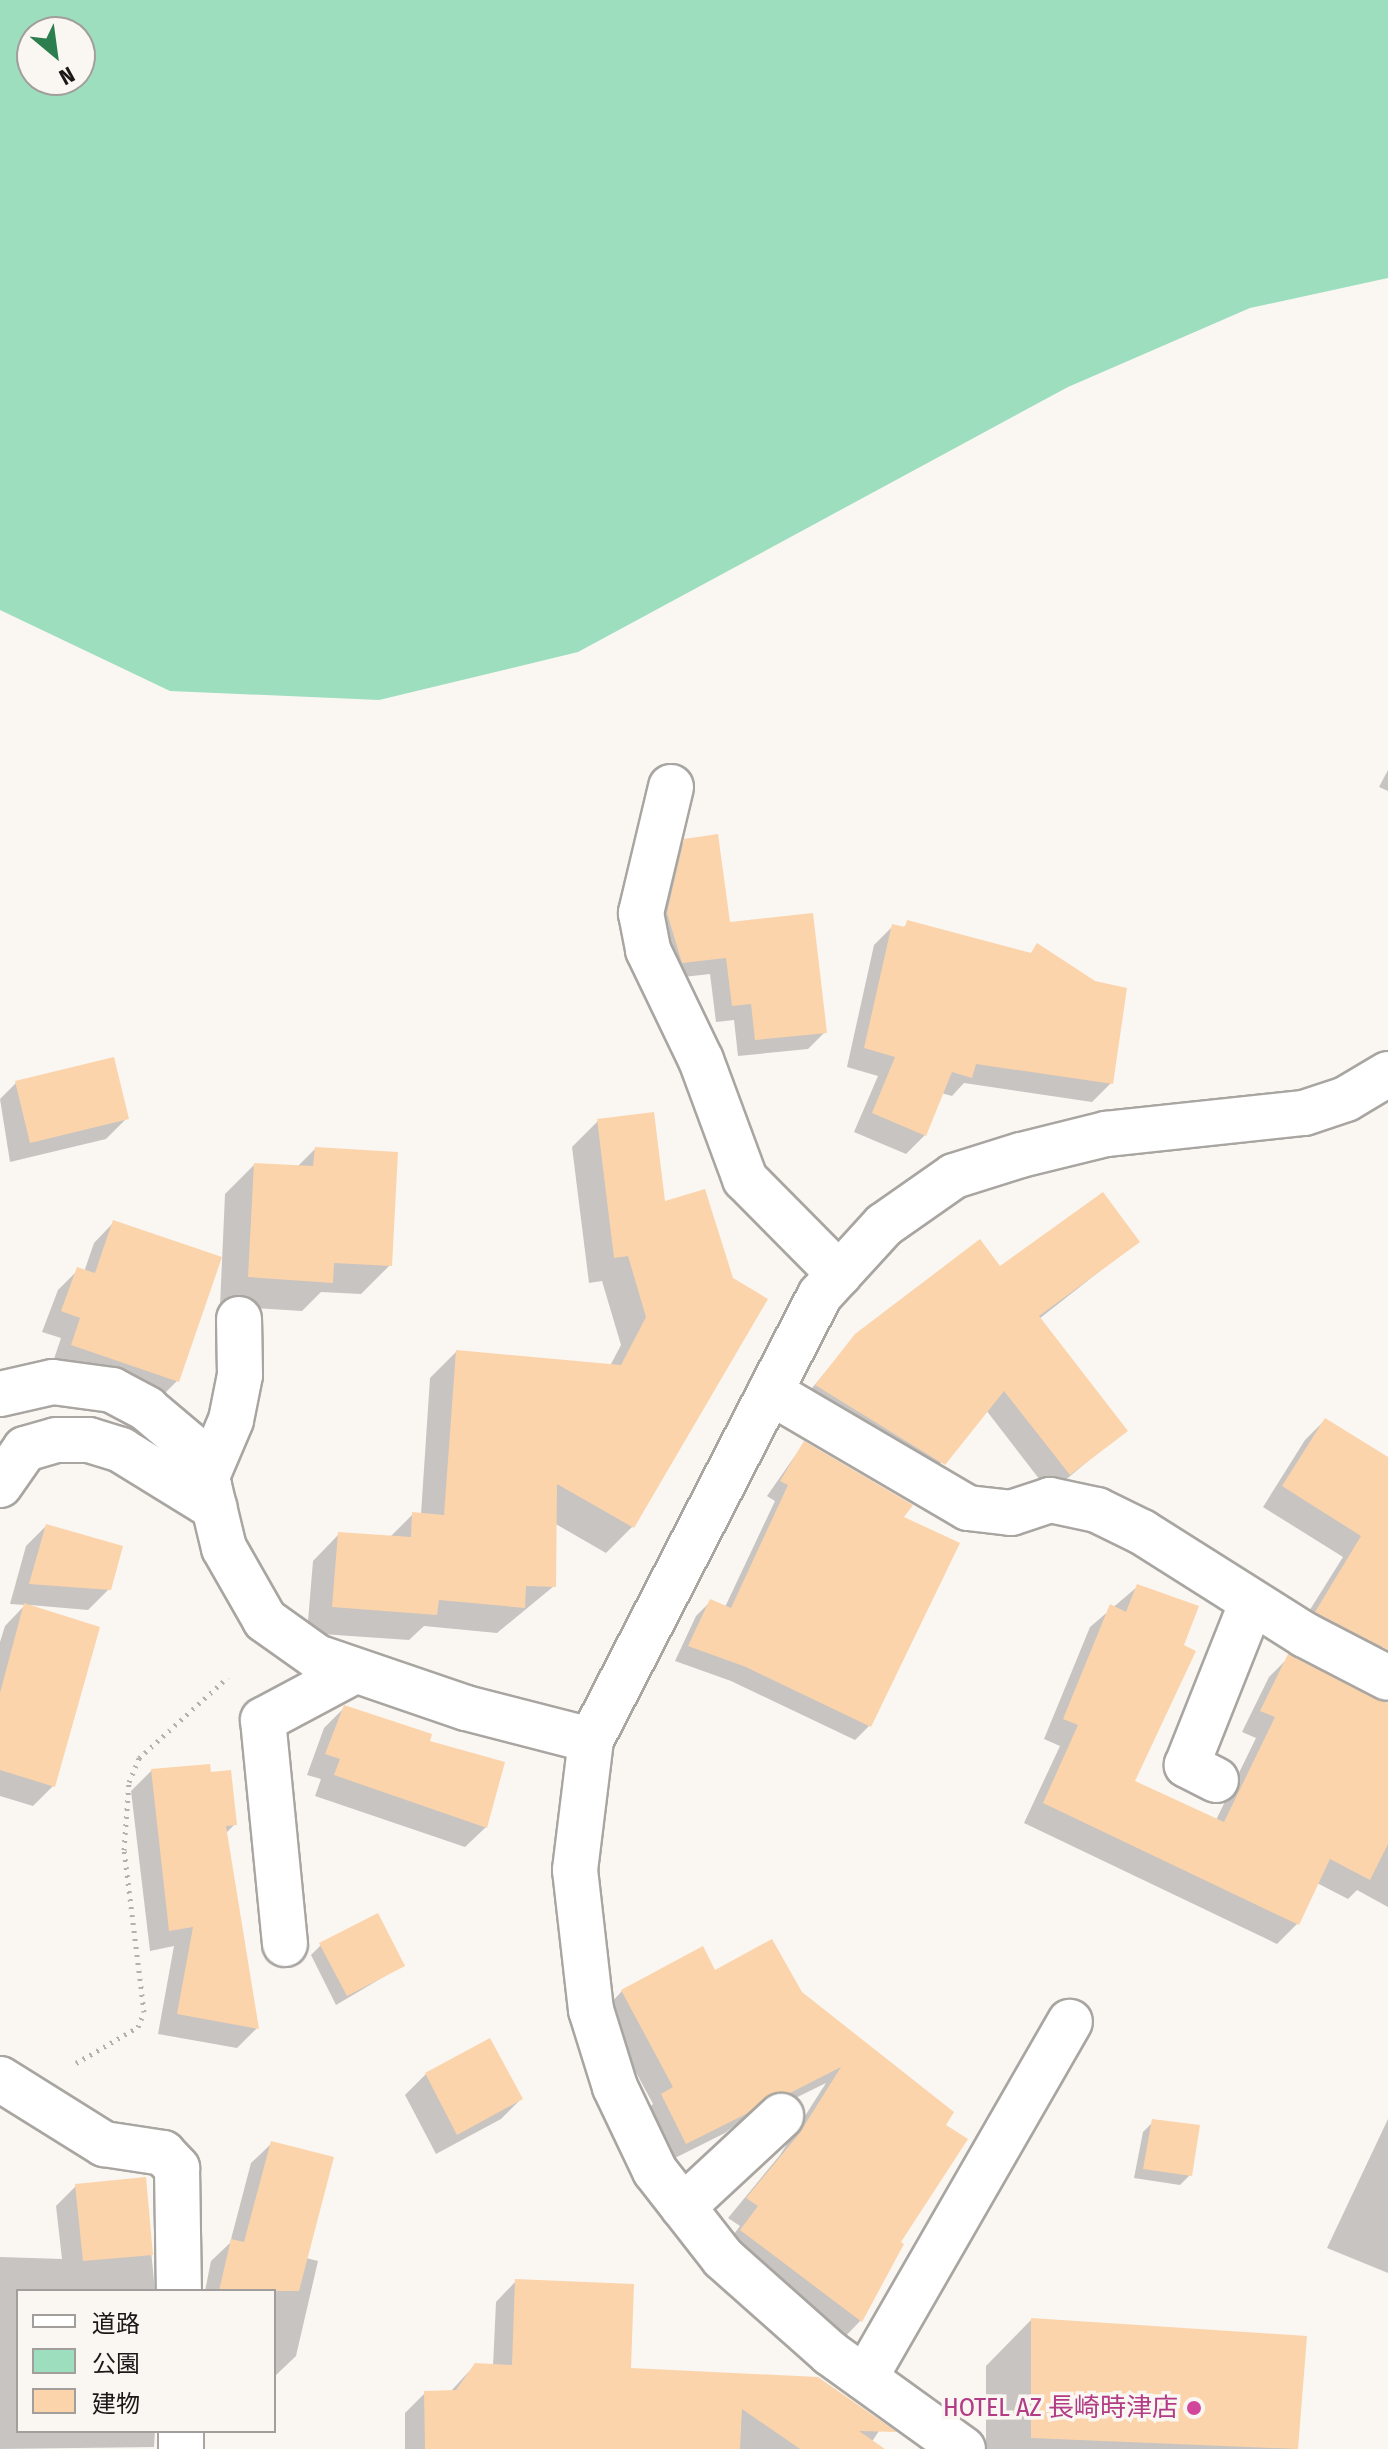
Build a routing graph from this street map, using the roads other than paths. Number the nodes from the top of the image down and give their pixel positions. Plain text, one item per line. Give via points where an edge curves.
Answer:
1 (671, 787) dead end
2 (1388, 1074) edge
3 (839, 1274) junction
4 (239, 1319) dead end
5 (770, 1392) junction
6 (0, 1394) edge
7 (0, 1485) edge
8 (210, 1493) junction
9 (1252, 1602) junction
10 (353, 1672) junction
11 (1388, 1678) edge
12 (591, 1740) junction
13 (1216, 1780) dead end
14 (285, 1944) dead end
15 (1070, 2022) dead end
16 (0, 2079) edge
17 (781, 2116) dead end
18 (683, 2207) junction
19 (179, 2289) edge
20 (865, 2378) junction
21 (963, 2449) edge

1 - 3 street via 641,913 648,950 701,1060 745,1179
2 - 3 street via 1346,1099 1304,1113 1106,1134 954,1176 884,1225
3 - 5 street via 820,1295
4 - 8 street via 240,1375
5 - 9 street via 968,1508 1011,1513 1050,1500 1097,1510
5 - 12 street
6 - 8 street via 53,1382 112,1390 147,1409 192,1447
7 - 8 street via 25,1449 56,1440 89,1440
8 - 10 street via 224,1548 265,1620
9 - 11 street
9 - 13 street via 1187,1765
10 - 12 street
10 - 14 street via 263,1720
12 - 18 street via 575,1870 591,2010 615,2087 655,2171
15 - 20 street
16 - 19 street via 104,2144 163,2153 177,2168
17 - 18 street
18 - 20 street via 723,2258
20 - 21 street

